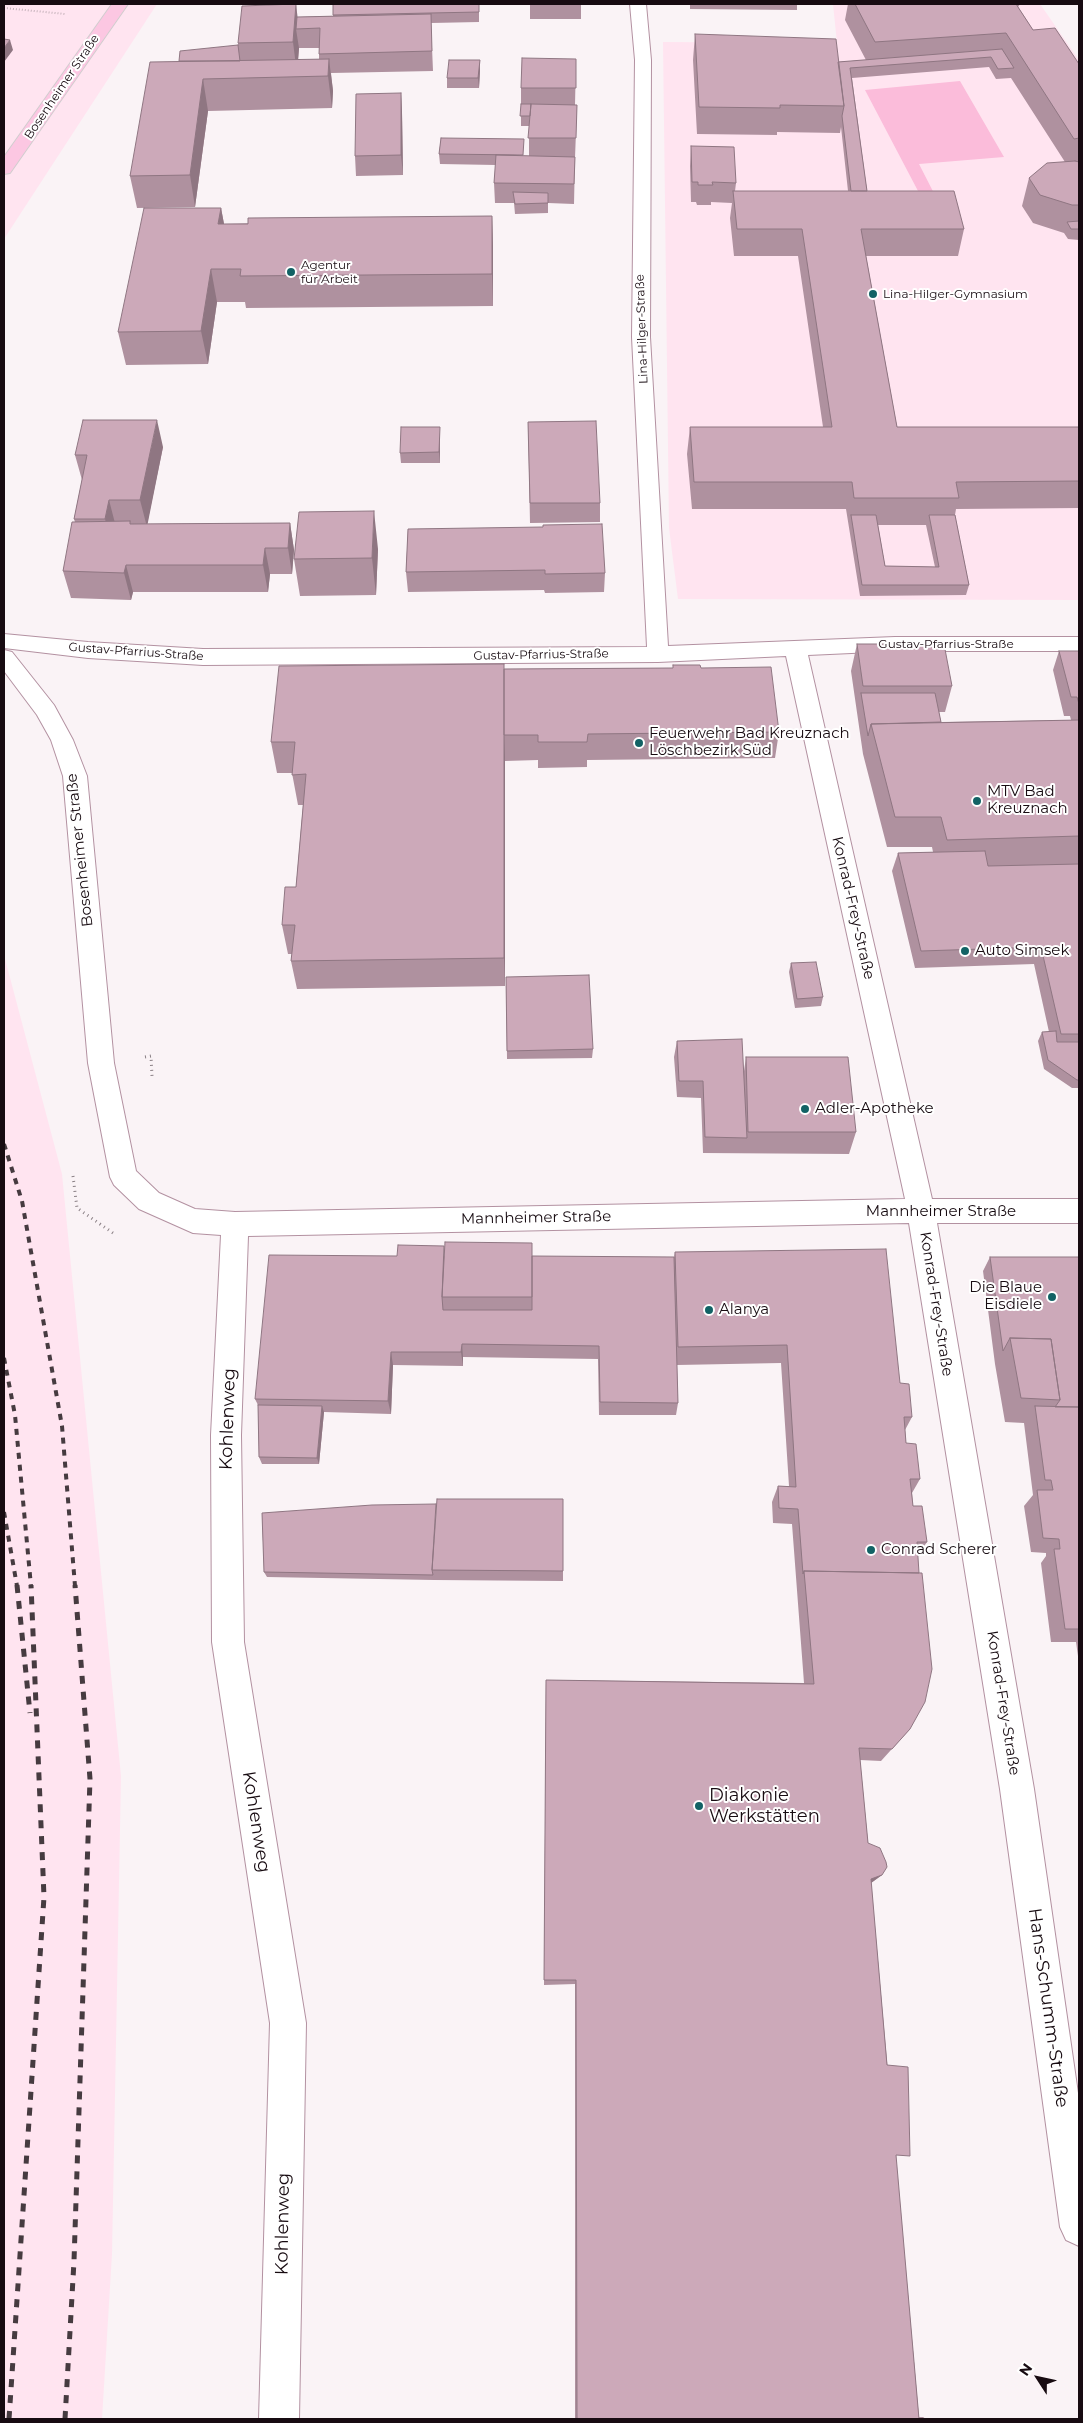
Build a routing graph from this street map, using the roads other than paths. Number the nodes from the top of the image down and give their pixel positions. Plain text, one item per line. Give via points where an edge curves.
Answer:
1 (120, 4) edge
2 (638, 4) edge
3 (4, 169) edge
4 (4, 641) edge
5 (1079, 644) edge
6 (795, 647) junction
7 (658, 654) junction
8 (4, 657) edge
9 (101, 1063) joint
10 (921, 1211) junction
11 (1079, 1211) edge
12 (235, 1224) junction
13 (1017, 1789) joint
14 (1079, 2227) edge
15 (279, 2419) edge

1 - 3 main road, Bosenheimer Straße
2 - 7 street, Lina-Hilger-Straße via 644,60 640,251 642,338
4 - 7 street, Gustav-Pfarrius-Straße via 203,657
5 - 6 street, Gustav-Pfarrius-Straße
6 - 7 street, Gustav-Pfarrius-Straße
6 - 10 street, Konrad-Frey-Straße
8 - 9 street, Bosenheimer Straße via 46,711 62,740 75,776
9 - 12 street, Mannheimer Straße via 124,1177 148,1201 193,1222
10 - 11 street, Mannheimer Straße
10 - 12 street, Mannheimer Straße
10 - 13 street, Konrad-Frey-Straße
12 - 15 street, Kohlenweg via 226,1435 228,1642 288,2023
13 - 14 street, Hans-Schumm-Straße

